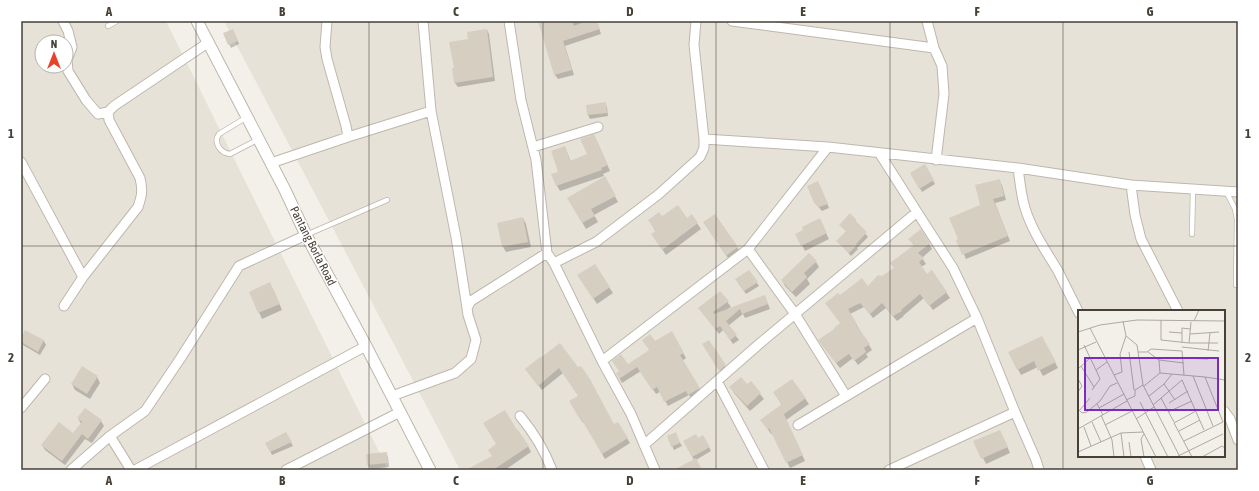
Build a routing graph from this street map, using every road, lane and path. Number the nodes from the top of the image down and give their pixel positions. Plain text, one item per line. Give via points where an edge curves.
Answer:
1 (63, 21) edge
2 (117, 21) edge
3 (197, 21) edge
4 (327, 21) edge
5 (423, 21) edge
6 (509, 21) edge
7 (696, 21) edge
8 (732, 21) edge
9 (927, 21) edge
10 (108, 26) dead end
11 (209, 42) junction
12 (934, 48) junction
13 (431, 111) junction
14 (108, 112) junction
15 (247, 117) junction
16 (598, 127) dead end
17 (348, 137) junction
18 (259, 139) junction
19 (704, 139) junction
20 (533, 147) junction
21 (828, 147) junction
22 (880, 154) junction
23 (936, 160) junction
24 (21, 162) edge
25 (271, 163) junction
26 (1018, 168) junction
27 (1131, 185) junction
28 (1193, 189) junction
29 (1226, 191) junction
30 (1238, 192) edge
31 (387, 200) dead end
32 (917, 212) junction
33 (1192, 234) dead end
34 (306, 235) junction
35 (748, 249) junction
36 (547, 253) junction
37 (554, 264) junction
38 (83, 277) junction
39 (1236, 285) dead end
40 (64, 306) dead end
41 (467, 308) junction
42 (1177, 310) edge
43 (1078, 311) edge
44 (795, 314) junction
45 (977, 318) junction
46 (366, 346) junction
47 (602, 361) junction
48 (45, 379) dead end
49 (717, 381) junction
50 (392, 396) junction
51 (846, 396) junction
52 (21, 408) edge
53 (400, 412) junction
54 (1015, 412) junction
55 (1225, 412) edge
56 (520, 416) dead end
57 (798, 425) dead end
58 (110, 436) junction
59 (1238, 440) edge
60 (644, 445) junction
61 (1145, 457) edge
62 (652, 469) edge
63 (71, 470) edge
64 (131, 470) edge
65 (136, 470) edge
66 (286, 470) edge
67 (430, 470) edge
68 (552, 470) edge
69 (764, 470) edge
70 (889, 470) edge
71 (1039, 470) edge
72 (1151, 470) edge

1 - 14 street via 72,47 67,60 68,71 98,114
2 - 10 lane
3 - 11 street, Pantang Borla Road
4 - 17 street via 327,59
5 - 13 street
6 - 20 street via 521,100
7 - 19 street via 694,45
8 - 12 street
9 - 12 street
11 - 14 street
11 - 15 street, Pantang Borla Road
12 - 23 street via 942,66 944,94
13 - 17 street
13 - 41 street
14 - 38 street via 109,120 143,188 138,207
15 - 18 street, Pantang Borla Road
15 - 18 lane via 219,134 216,142 222,151 230,154
16 - 20 street
17 - 25 street
18 - 25 street, Pantang Borla Road
19 - 21 street
19 - 37 street via 700,157 659,194 596,242
20 - 36 street
21 - 22 street
21 - 35 street
22 - 23 street
22 - 32 street
23 - 26 street
24 - 38 street
25 - 34 street, Pantang Borla Road
26 - 27 street
26 - 43 street via 1025,208 1031,224
27 - 28 street
27 - 42 street via 1141,239
28 - 29 street
28 - 33 lane
29 - 30 street
29 - 39 lane via 1237,219
31 - 34 lane
32 - 44 street
32 - 45 street via 953,268
34 - 46 street, Pantang Borla Road
34 - 58 street via 239,266 145,411
35 - 44 street
35 - 47 street
36 - 37 street
36 - 41 street via 471,301
37 - 47 street
38 - 40 street
41 - 50 street via 476,340 471,359 455,373
44 - 49 street
44 - 51 street
45 - 51 street
45 - 54 street
46 - 50 street, Pantang Borla Road
46 - 65 street
47 - 60 street via 631,414
48 - 52 street
49 - 60 street
49 - 69 street
50 - 53 street, Pantang Borla Road
51 - 57 street
53 - 66 street
53 - 67 street, Pantang Borla Road
54 - 70 street
54 - 71 street
55 - 59 street
56 - 68 street via 533,432
58 - 63 street
58 - 64 street
60 - 62 street
61 - 72 street

